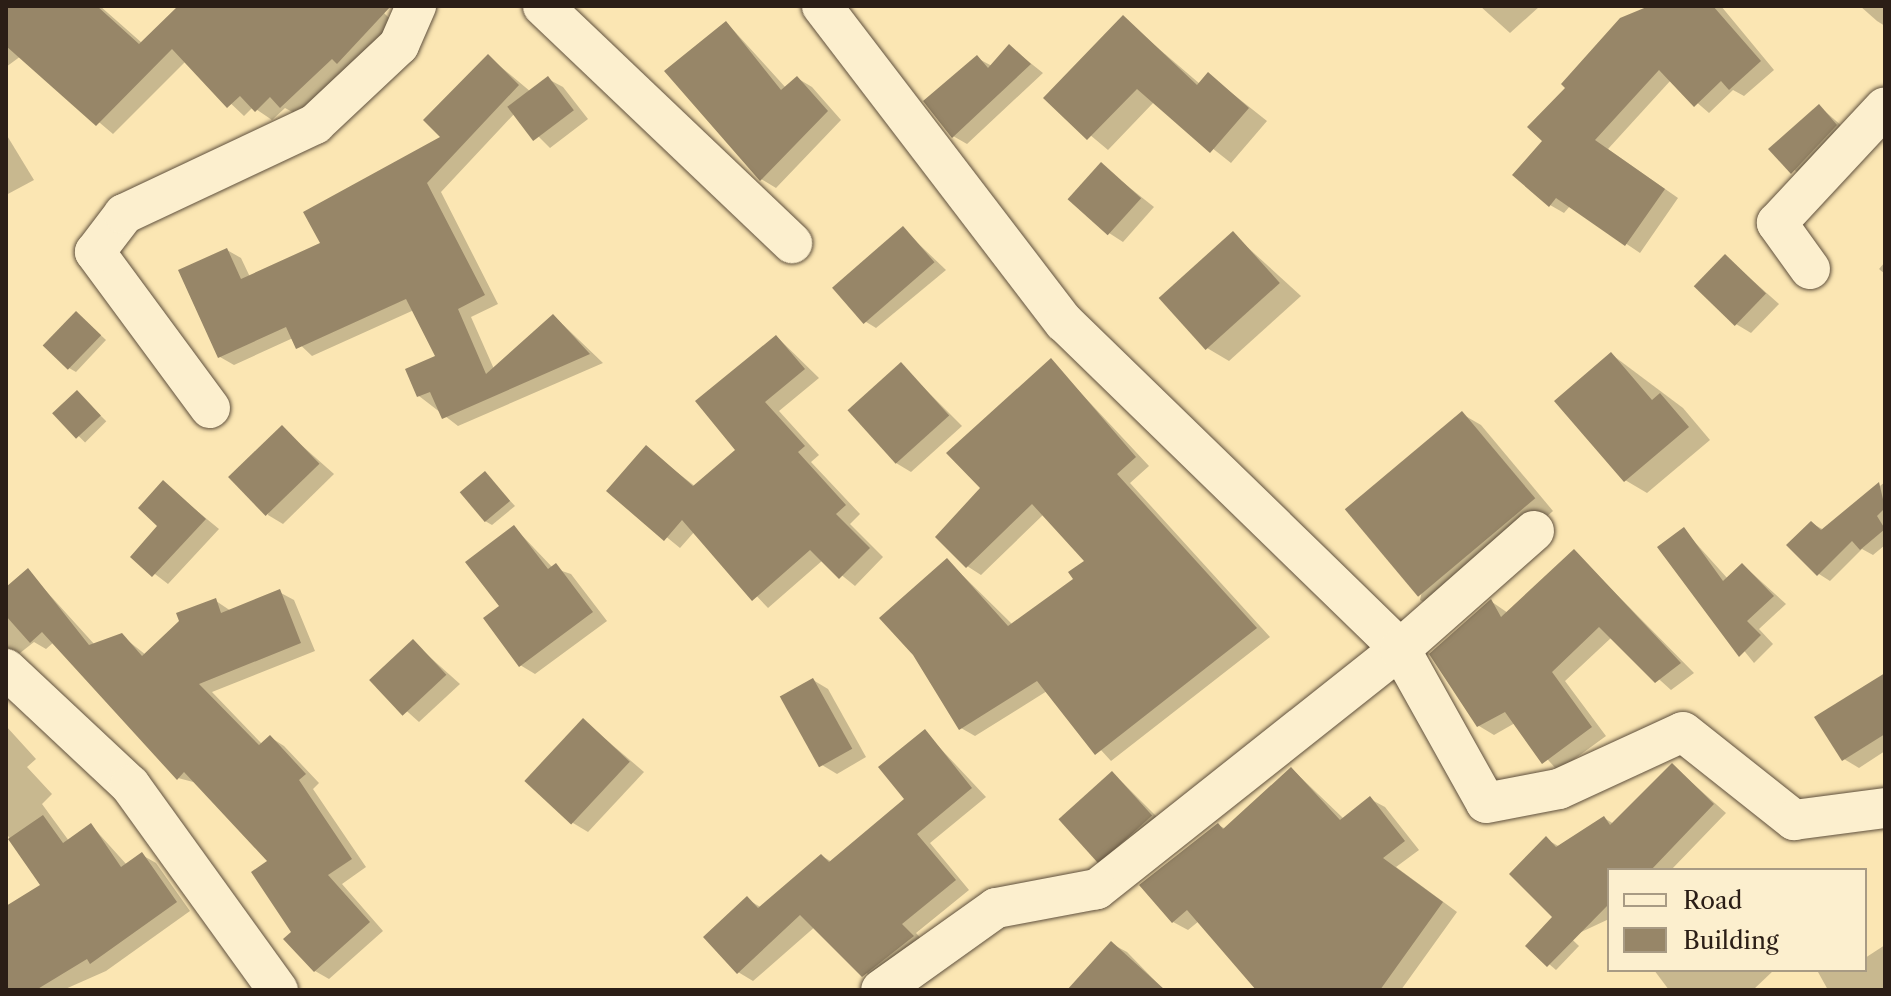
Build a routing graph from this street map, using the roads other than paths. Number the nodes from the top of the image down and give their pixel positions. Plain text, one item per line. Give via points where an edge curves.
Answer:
1 (416, 6) edge
2 (543, 6) edge
3 (822, 6) edge
4 (1885, 107) edge
5 (792, 243) dead end
6 (1810, 269) dead end
7 (210, 408) dead end
8 (1534, 531) dead end
9 (1400, 649) junction
10 (6, 669) edge
11 (1885, 808) edge
12 (278, 990) edge
13 (881, 990) edge

1 - 7 street via 399,45 315,124 124,214 95,252
2 - 5 street
3 - 9 street via 1064,322
4 - 6 street via 1777,223
8 - 9 street
9 - 11 street via 1486,803 1559,789 1683,732 1794,820
9 - 13 street via 1097,889 996,908
10 - 12 street via 130,785

